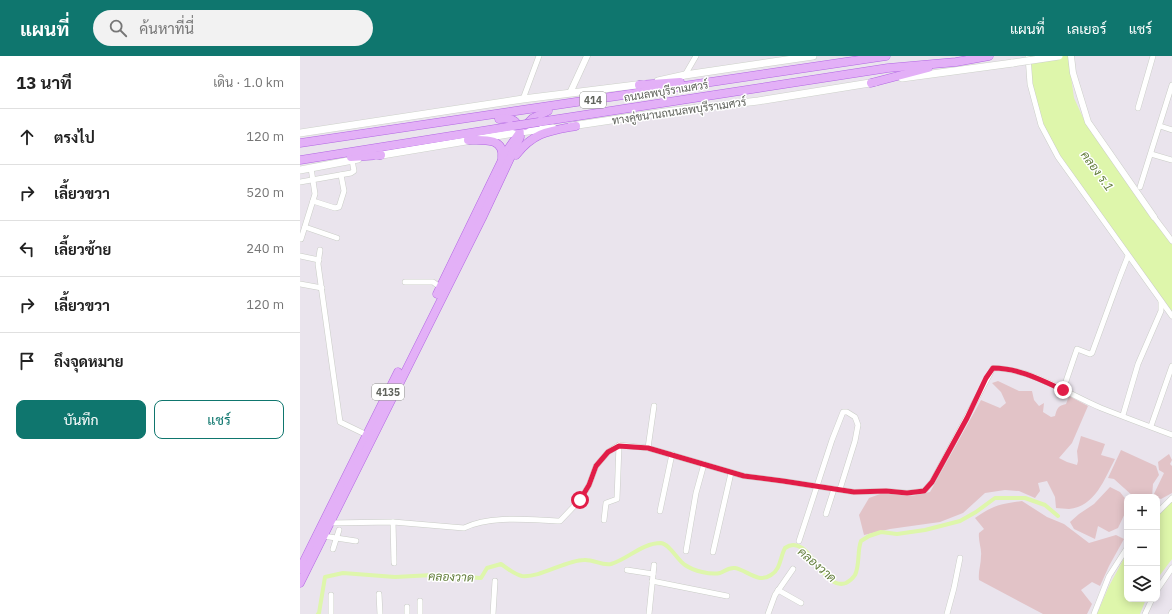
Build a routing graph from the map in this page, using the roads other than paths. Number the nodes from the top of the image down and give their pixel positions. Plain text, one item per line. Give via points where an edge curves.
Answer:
1 (539, 56) edge
2 (587, 56) edge
3 (696, 56) edge
4 (813, 56) edge
5 (886, 56) edge
6 (988, 56) edge
7 (1028, 56) edge
8 (1059, 56) edge
9 (1070, 56) edge
10 (1153, 56) edge
11 (956, 62) junction
12 (888, 68) junction
13 (685, 75) junction
14 (737, 78) junction
15 (872, 82) junction
16 (639, 85) junction
17 (1172, 85) edge
18 (570, 93) junction
19 (523, 99) junction
20 (1170, 99) edge
21 (566, 104) junction
22 (1138, 108) dead end
23 (444, 123) junction
24 (576, 126) junction
25 (1160, 126) junction
26 (517, 129) junction
27 (1172, 130) edge
28 (300, 133) edge
29 (468, 140) junction
30 (300, 143) edge
31 (1151, 154) junction
32 (381, 155) junction
33 (300, 160) edge
34 (352, 160) junction
35 (1172, 160) edge
36 (505, 162) junction
37 (310, 163) junction
38 (300, 170) edge
39 (341, 175) junction
40 (313, 180) junction
41 (300, 182) edge
42 (1140, 187) dead end
43 (313, 202) junction
44 (1154, 217) joint
45 (305, 227) junction
46 (301, 238) dead end
47 (337, 238) dead end
48 (1172, 241) edge
49 (320, 250) dead end
50 (300, 256) edge
51 (1128, 256) junction
52 (319, 260) junction
53 (405, 282) dead end
54 (300, 284) edge
55 (440, 287) junction
56 (322, 288) junction
57 (1161, 302) junction
58 (1172, 316) edge
59 (1172, 366) edge
60 (1063, 390) junction
61 (654, 406) dead end
62 (1122, 415) junction
63 (1151, 426) junction
64 (367, 435) junction
65 (1172, 435) edge
66 (619, 446) junction
67 (648, 448) junction
68 (672, 454) junction
69 (704, 464) junction
70 (730, 473) junction
71 (817, 486) junction
72 (837, 489) junction
73 (1172, 498) edge
74 (1160, 510) edge
75 (660, 511) dead end
76 (826, 514) dead end
77 (604, 520) dead end
78 (393, 522) junction
79 (330, 523) junction
80 (339, 530) dead end
81 (323, 536) junction
82 (336, 538) junction
83 (356, 541) dead end
84 (799, 541) dead end
85 (333, 549) dead end
86 (686, 551) dead end
87 (712, 552) dead end
88 (1124, 553) edge
89 (303, 556) edge
90 (960, 558) dead end
91 (394, 563) dead end
92 (654, 565) dead end
93 (1172, 568) edge
94 (300, 569) edge
95 (793, 569) dead end
96 (627, 570) dead end
97 (652, 574) junction
98 (495, 581) dead end
99 (652, 581) junction
100 (300, 583) edge
101 (1160, 586) edge
102 (778, 590) junction
103 (379, 594) dead end
104 (331, 595) dead end
105 (727, 596) dead end
106 (420, 601) dead end
107 (1151, 602) edge
108 (801, 603) dead end
109 (407, 607) dead end
110 (331, 614) edge
111 (380, 614) edge
112 (406, 614) edge
113 (420, 614) edge
114 (493, 614) edge
115 (649, 614) edge
116 (768, 614) edge
117 (947, 614) edge
118 (1094, 614) edge
119 (1145, 614) edge

1 - 19 street
2 - 18 street
3 - 13 street
4 - 13 main road, 414
5 - 12 main road
5 - 14 main road, ถนนลพบุรีราเมศวร์ / 414
6 - 11 main road, ถนนลพบุรีราเมศวร์ / 414
7 - 51 street via 1030,84 1041,125 1058,157
8 - 15 main road, ทางคู่ขนานถนนลพบุรีราเมศวร์ / 414, bridge
9 - 44 street via 1088,122
10 - 22 street
11 - 12 main road, ถนนลพบุรีราเมศวร์ / 414
11 - 15 main road
12 - 26 main road, ถนนลพบุรีราเมศวร์ / 414, bridge via 538,122
13 - 16 main road, 414
14 - 16 main road
14 - 21 main road, ถนนลพบุรีราเมศวร์ / 414
15 - 24 main road, ทางคู่ขนานถนนลพบุรีราเมศวร์ / 414 via 758,101
16 - 18 main road, 414
17 - 20 street
18 - 19 main road, 414
19 - 28 main road, 414
20 - 25 street
21 - 23 main road, ถนนลพบุรีราเมศวร์ / 414
21 - 26 main road, 4135 via 540,114
23 - 26 main road via 508,118 517,124
23 - 30 main road, ถนนลพบุรีราเมศวร์ / 414
24 - 26 main road, ทางคู่ขนานถนนลพบุรีราเมศวร์ / 414
24 - 36 main road via 533,138
25 - 27 street
25 - 31 street
26 - 29 main road, ทางคู่ขนานถนนลพบุรีราเมศวร์ / 414
26 - 36 main road, 4135 via 506,152
26 - 37 main road, ถนนลพบุรีราเมศวร์ / 414
29 - 32 main road, ทางคู่ขนานถนนลพบุรีราเมศวร์ / 414
29 - 36 main road via 493,141 501,147
31 - 35 street
31 - 42 street
32 - 34 main road, ทางคู่ขนานถนนลพบุรีราเมศวร์ / 414
32 - 37 main road
33 - 37 main road, ถนนลพบุรีราเมศวร์ / 414
34 - 37 main road, ทางคู่ขนานถนนลพบุรีราเมศวร์ / 414
34 - 39 street via 353,172
36 - 55 main road, 4135
36 - 79 main road, 4135
37 - 38 main road, ทางคู่ขนานถนนลพบุรีราเมศวร์ / 414
37 - 40 street
39 - 40 street
39 - 43 street via 344,191 339,207
40 - 41 street
40 - 43 street
43 - 45 street
44 - 48 street
45 - 46 street
45 - 47 street
49 - 52 street
50 - 52 street
51 - 57 street
51 - 60 street via 1092,353 1076,349
52 - 56 street
53 - 55 street via 433,282
54 - 56 street
55 - 64 main road, 4135
56 - 64 street via 340,422
57 - 58 street
57 - 62 street via 1161,311 1138,364
59 - 63 street
60 - 62 street
60 - 72 street via 1038,378 1004,368 993,368 932,482 924,491 854,492
61 - 67 street
62 - 63 street
63 - 65 street
64 - 89 main road, 4135
66 - 67 street
66 - 77 street via 617,500 606,503
66 - 78 street via 608,452 596,466 580,500 560,521 498,520 464,528
67 - 68 street
68 - 69 street
68 - 75 street
69 - 70 street
69 - 86 street
70 - 71 street
70 - 87 street
71 - 72 street
71 - 72 street via 843,412 847,412 855,416 858,425 851,453
71 - 84 street
72 - 76 street
73 - 74 street
78 - 79 street
78 - 91 street
79 - 81 main road, 4135
80 - 82 street
81 - 82 street
81 - 100 main road, 4135
82 - 83 street
82 - 85 street
88 - 118 street via 1109,576
89 - 94 main road, 4135
90 - 117 street
92 - 97 street
93 - 101 street
95 - 102 street
96 - 97 street
97 - 99 street
98 - 114 street
99 - 105 street
99 - 115 street
102 - 108 street
102 - 116 street
103 - 111 street
104 - 110 street
106 - 113 street
107 - 119 street
109 - 112 street

